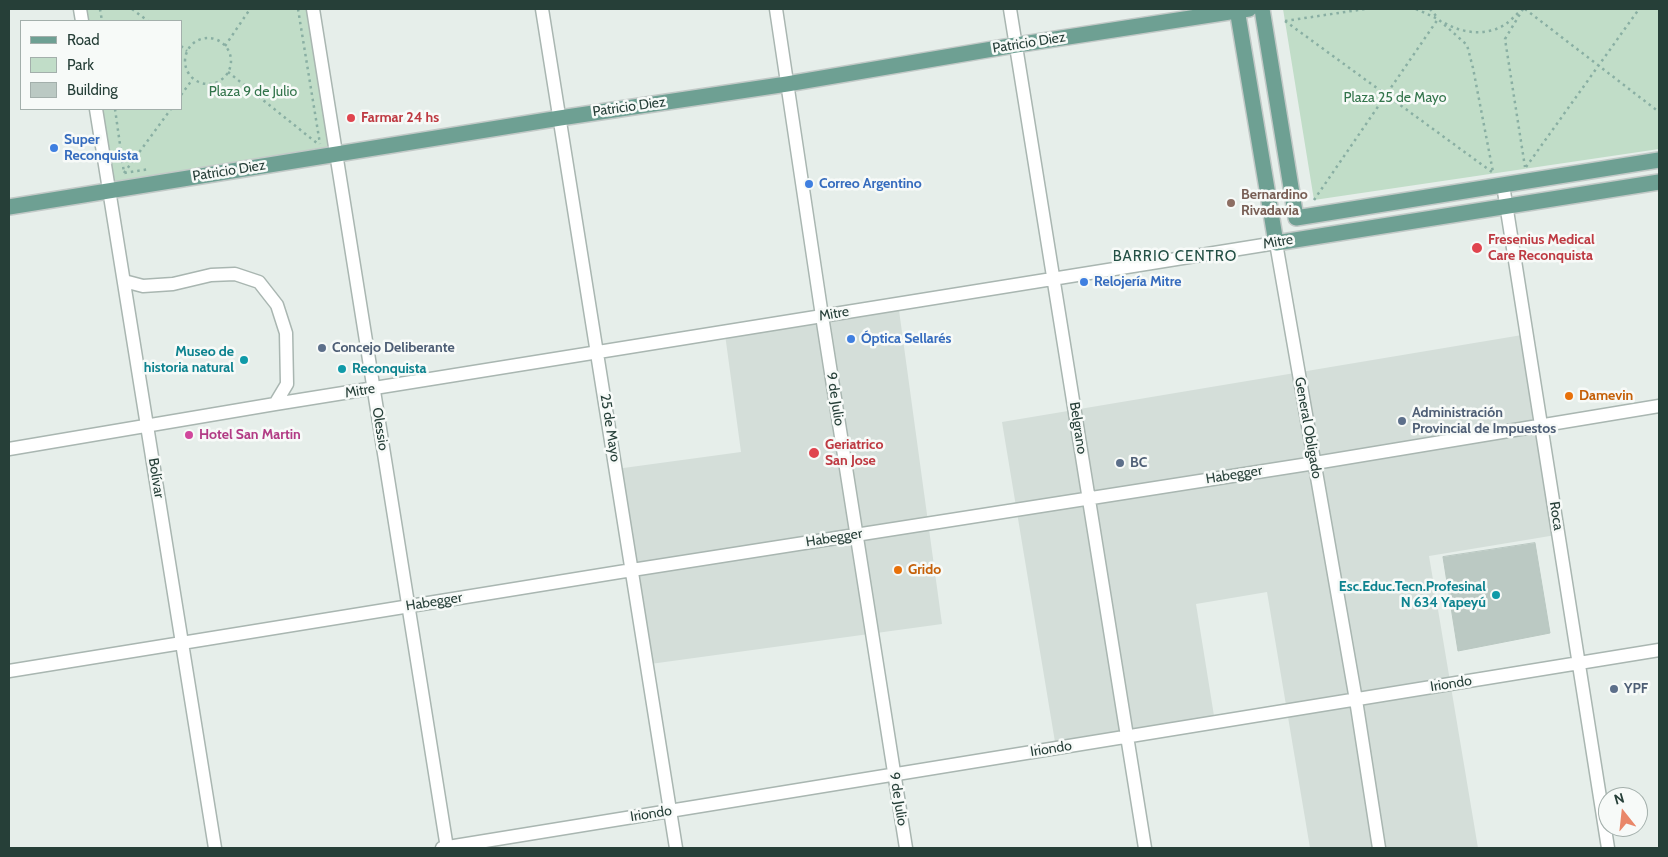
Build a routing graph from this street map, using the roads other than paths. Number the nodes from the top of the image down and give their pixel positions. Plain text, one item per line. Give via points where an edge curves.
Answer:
1 (313, 9) edge
2 (542, 9) edge
3 (776, 9) edge
4 (1010, 9) edge
5 (1241, 9) edge
6 (1262, 9) edge
7 (1016, 45) junction
8 (787, 84) junction
9 (96, 110) edge
10 (560, 118) junction
11 (336, 154) junction
12 (1659, 160) edge
13 (1659, 182) edge
14 (1503, 185) junction
15 (109, 190) junction
16 (1507, 206) junction
17 (9, 207) edge
18 (1276, 243) junction
19 (1054, 278) junction
20 (124, 281) junction
21 (822, 316) junction
22 (597, 352) junction
23 (374, 389) junction
24 (274, 404) junction
25 (1659, 406) edge
26 (1541, 425) junction
27 (147, 426) junction
28 (9, 449) edge
29 (1314, 463) junction
30 (1089, 497) junction
31 (857, 535) junction
32 (632, 570) junction
33 (408, 606) junction
34 (182, 642) junction
35 (1659, 650) edge
36 (1579, 663) junction
37 (9, 671) edge
38 (1356, 700) junction
39 (1126, 736) junction
40 (894, 775) junction
41 (670, 810) junction
42 (215, 848) edge
43 (442, 848) edge
44 (447, 848) edge
45 (676, 848) edge
46 (906, 848) edge
47 (1144, 848) edge
48 (1379, 848) edge
49 (1608, 848) edge

1 - 11 street, Olessio
2 - 10 street, 25 de Mayo
3 - 8 street, 9 de Julio
4 - 7 street, Belgrano
5 - 7 main road, Patricio Diez
5 - 18 main road, General Obligado
6 - 14 main road, Mitre via 1296,218
7 - 8 main road, Patricio Diez
7 - 19 street, Belgrano
8 - 10 main road, Patricio Diez
8 - 21 street, 9 de Julio
9 - 15 street, Bolívar
10 - 11 main road, Patricio Diez
10 - 22 street, 25 de Mayo
11 - 15 main road, Patricio Diez
11 - 23 street, Olessio
12 - 14 main road, Mitre
13 - 16 main road, Mitre
14 - 16 street, Roca
15 - 17 main road, Patricio Diez
15 - 20 street, Bolívar
16 - 18 main road, Mitre
16 - 26 street, Roca
18 - 19 street, Mitre
18 - 29 street, General Obligado
19 - 21 street, Mitre
19 - 30 street, Belgrano
20 - 24 street via 143,286 235,274 259,282 277,305 286,333 287,384
20 - 27 street, Bolívar
21 - 22 street, Mitre
21 - 31 street, 9 de Julio
22 - 23 street, Mitre
22 - 32 street, 25 de Mayo
23 - 24 street, Mitre
23 - 33 street, Olessio
24 - 27 street, Mitre
25 - 26 street, Habegger
26 - 29 street, Habegger
26 - 36 street, Roca
27 - 28 street, Mitre
27 - 34 street, Bolívar
29 - 30 street, Habegger
29 - 38 street, General Obligado
30 - 31 street, Habegger
30 - 39 street, Belgrano
31 - 32 street, Habegger
31 - 40 street, 9 de Julio
32 - 33 street, Habegger
32 - 41 street, 25 de Mayo
33 - 34 street, Habegger
33 - 44 street, Olessio
34 - 37 street, Habegger
34 - 42 street, Bolívar
35 - 36 street, Iriondo
36 - 38 street, Iriondo
36 - 49 street, Roca
38 - 39 street, Iriondo
38 - 48 street, General Obligado
39 - 40 street, Iriondo
39 - 47 street, Belgrano
40 - 41 street, Iriondo
40 - 46 street, 9 de Julio
41 - 44 street, Iriondo
41 - 45 street, 25 de Mayo
43 - 44 street, Iriondo

